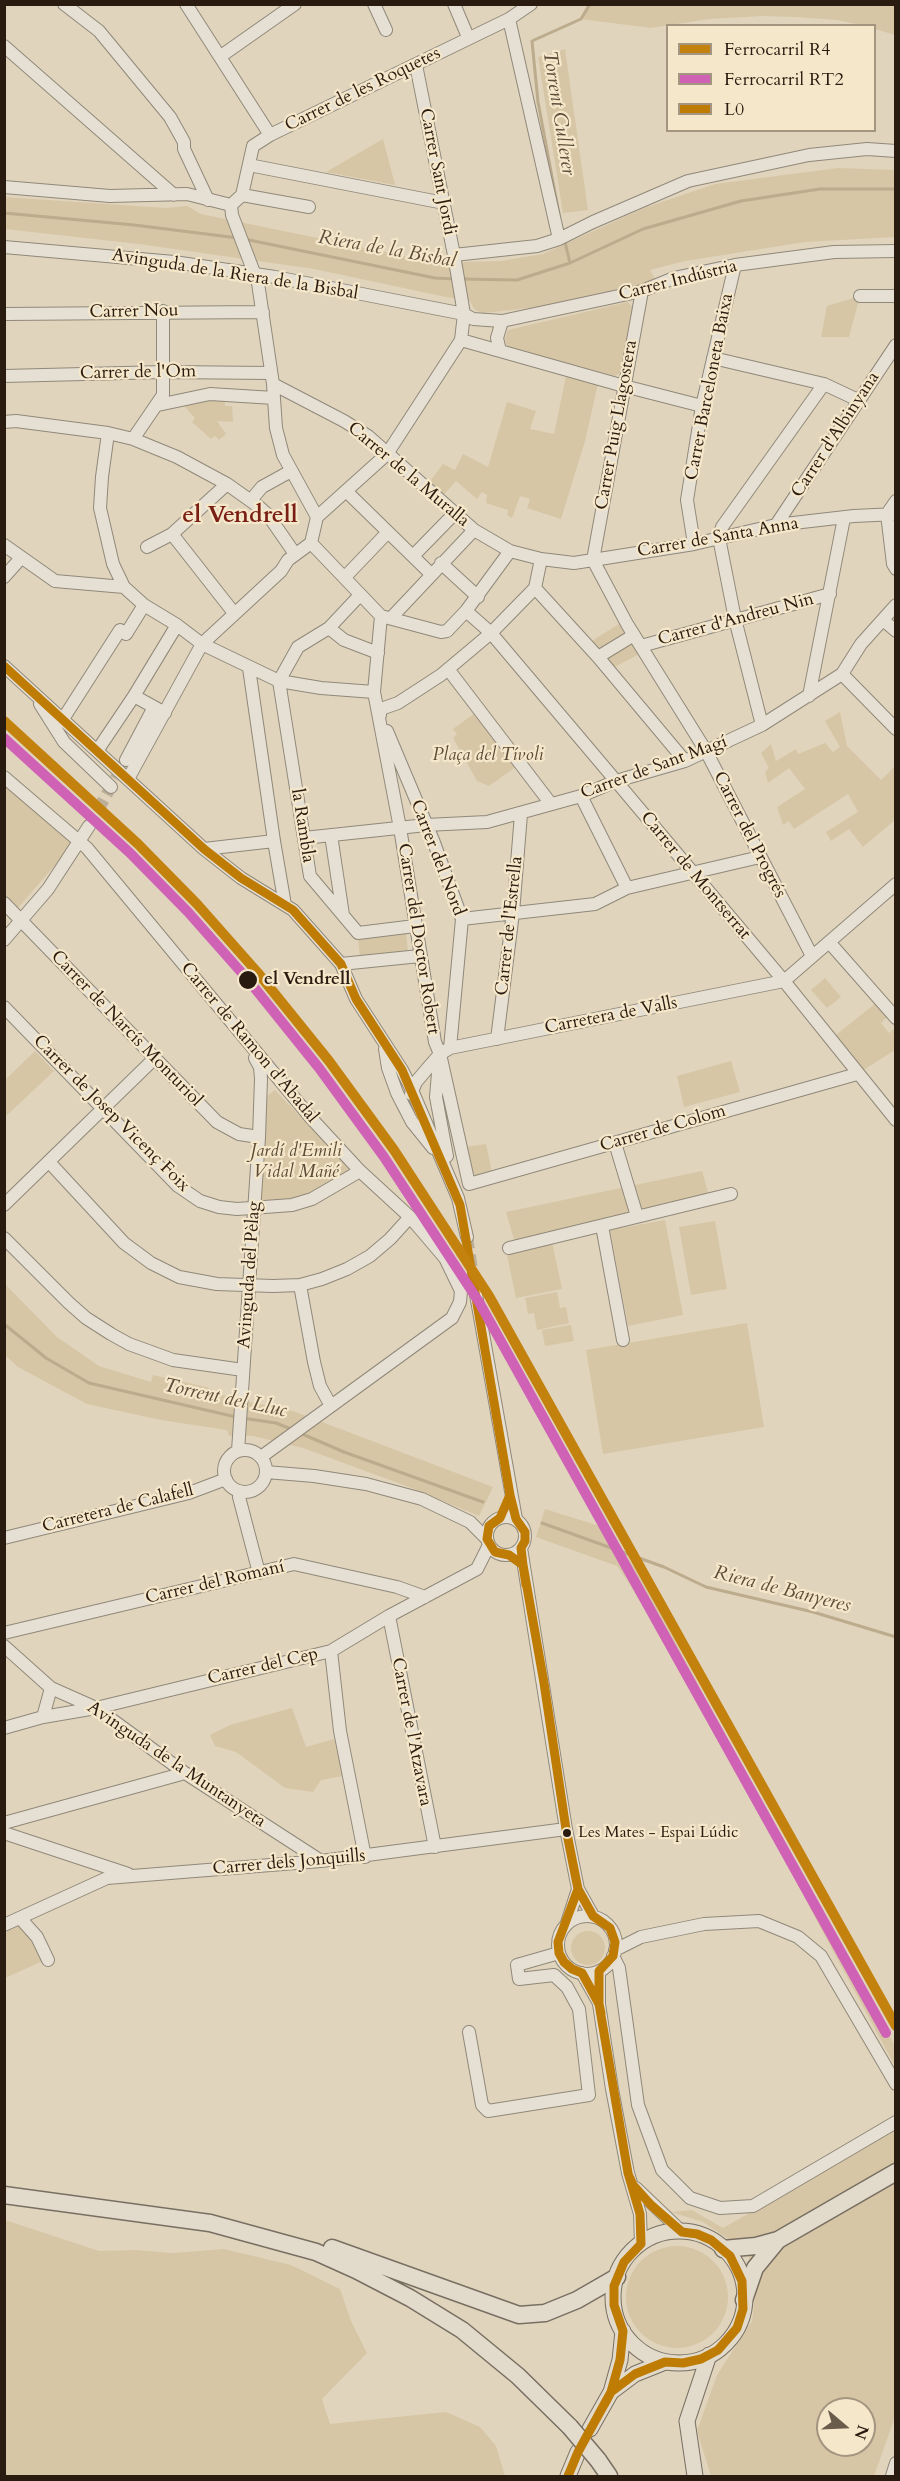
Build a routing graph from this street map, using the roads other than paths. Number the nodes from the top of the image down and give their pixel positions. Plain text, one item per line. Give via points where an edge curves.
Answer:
1 (64, 4) edge
2 (186, 4) edge
3 (295, 4) edge
4 (374, 4) edge
5 (454, 4) edge
6 (531, 4) edge
7 (509, 19) junction
8 (386, 30) dead end
9 (468, 37) junction
10 (4, 46) edge
11 (221, 56) junction
12 (416, 65) junction
13 (270, 135) junction
14 (896, 151) edge
15 (248, 170) junction
16 (4, 187) edge
17 (181, 195) junction
18 (242, 195) junction
19 (208, 200) junction
20 (444, 203) junction
21 (309, 207) dead end
22 (232, 210) junction
23 (559, 239) junction
24 (4, 247) edge
25 (896, 250) edge
26 (455, 258) junction
27 (735, 265) junction
28 (253, 272) junction
29 (642, 291) junction
30 (860, 296) dead end
31 (896, 296) edge
32 (463, 308) junction
33 (163, 311) junction
34 (263, 312) junction
35 (4, 314) edge
36 (502, 321) junction
37 (461, 340) junction
38 (896, 345) edge
39 (500, 351) junction
40 (713, 358) junction
41 (164, 372) junction
42 (4, 375) edge
43 (272, 379) junction
44 (824, 384) junction
45 (624, 386) junction
46 (274, 398) junction
47 (858, 400) junction
48 (158, 405) junction
49 (702, 406) junction
50 (4, 422) edge
51 (108, 433) junction
52 (133, 440) junction
53 (387, 454) junction
54 (291, 471) junction
55 (227, 484) junction
56 (347, 492) junction
57 (257, 493) junction
58 (896, 501) edge
59 (454, 514) junction
60 (891, 514) edge
61 (844, 518) junction
62 (316, 520) junction
63 (776, 525) junction
64 (474, 530) junction
65 (388, 532) junction
66 (172, 534) junction
67 (719, 538) junction
68 (311, 544) junction
69 (694, 544) junction
70 (4, 545) edge
71 (147, 547) dead end
72 (510, 551) junction
73 (414, 555) junction
74 (292, 557) junction
75 (21, 558) junction
76 (541, 559) junction
77 (593, 560) junction
78 (441, 564) junction
79 (896, 569) edge
80 (431, 574) junction
81 (4, 577) edge
82 (345, 577) junction
83 (124, 586) junction
84 (535, 588) junction
85 (830, 594) junction
86 (360, 595) junction
87 (478, 597) junction
88 (144, 605) junction
89 (896, 605) edge
90 (466, 611) junction
91 (234, 613) junction
92 (386, 617) junction
93 (735, 619) junction
94 (883, 620) junction
95 (177, 625) junction
96 (328, 628) junction
97 (896, 631) edge
98 (491, 633) junction
99 (638, 640) junction
100 (202, 644) junction
101 (378, 653) junction
102 (598, 657) junction
103 (4, 666) edge
104 (249, 668) junction
105 (448, 669) junction
106 (842, 674) junction
107 (279, 681) junction
108 (374, 692) junction
109 (36, 694) junction
110 (134, 696) junction
111 (809, 696) junction
112 (160, 710) junction
113 (378, 710) junction
114 (63, 719) junction
115 (762, 725) junction
116 (896, 729) edge
117 (97, 750) junction
118 (706, 751) junction
119 (126, 760) tunnel mouth
120 (685, 761) junction
121 (4, 777) edge
122 (128, 779) junction
123 (616, 781) junction
124 (111, 787) dead end
125 (581, 796) junction
126 (551, 804) junction
127 (521, 813) junction
128 (426, 825) junction
129 (89, 826) tunnel mouth
130 (400, 828) junction
131 (332, 835) junction
132 (304, 838) junction
133 (80, 841) junction
134 (274, 841) junction
135 (204, 849) junction
136 (760, 857) junction
137 (692, 874) junction
138 (894, 887) edge
139 (627, 888) junction
140 (4, 903) edge
141 (285, 905) junction
142 (513, 913) junction
143 (344, 916) junction
144 (462, 919) junction
145 (22, 921) junction
146 (416, 926) junction
147 (4, 940) edge
148 (829, 942) junction
149 (420, 956) junction
150 (812, 956) junction
151 (341, 964) junction
152 (784, 981) junction
153 (4, 1007) edge
154 (896, 1018) edge
155 (497, 1039) junction
156 (246, 1041) junction
157 (445, 1051) junction
158 (155, 1059) junction
159 (427, 1069) junction
160 (396, 1072) junction
161 (274, 1074) junction
162 (857, 1074) junction
163 (436, 1078) junction
164 (412, 1090) junction
165 (260, 1099) junction
166 (103, 1108) junction
167 (896, 1120) edge
168 (259, 1137) junction
169 (426, 1140) junction
170 (615, 1143) junction
171 (442, 1159) junction
172 (50, 1163) junction
173 (360, 1171) junction
174 (469, 1184) joint
175 (731, 1194) dead end
176 (458, 1198) junction
177 (4, 1205) edge
178 (254, 1208) junction
179 (637, 1216) junction
180 (410, 1217) junction
181 (602, 1226) junction
182 (467, 1237) tunnel mouth
183 (4, 1238) edge
184 (509, 1248) dead end
185 (300, 1285) junction
186 (249, 1286) junction
187 (475, 1289) tunnel mouth
188 (623, 1340) dead end
189 (243, 1370) junction
190 (331, 1406) junction
191 (238, 1445) junction
192 (261, 1457) junction
193 (266, 1472) junction
194 (226, 1479) junction
195 (510, 1495) junction
196 (239, 1497) dead end
197 (516, 1519) junction
198 (496, 1520) junction
199 (470, 1522) junction
200 (6, 1537) edge
201 (488, 1542) junction
202 (521, 1548) junction
203 (509, 1555) junction
204 (523, 1565) junction
205 (259, 1573) junction
206 (426, 1597) junction
207 (388, 1616) junction
208 (4, 1633) edge
209 (4, 1646) edge
210 (331, 1651) junction
211 (51, 1688) junction
212 (96, 1707) junction
213 (43, 1718) junction
214 (4, 1728) edge
215 (185, 1773) junction
216 (4, 1823) edge
217 (566, 1829) junction
218 (4, 1833) edge
219 (435, 1847) junction
220 (365, 1857) junction
221 (321, 1861) junction
222 (137, 1877) junction
223 (578, 1889) junction
224 (593, 1917) junction
225 (20, 1918) junction
226 (567, 1923) junction
227 (4, 1925) edge
228 (613, 1934) junction
229 (641, 1937) junction
230 (559, 1953) junction
231 (614, 1953) junction
232 (48, 1960) dead end
233 (599, 1971) junction
234 (582, 1973) junction
235 (599, 2004) junction
236 (469, 2032) dead end
237 (896, 2084) edge
238 (612, 2089) junction
239 (590, 2095) junction
240 (896, 2122) edge
241 (896, 2172) edge
242 (633, 2185) junction
243 (4, 2195) edge
244 (210, 2223) junction
245 (682, 2232) junction
246 (778, 2240) junction
247 (641, 2244) junction
248 (723, 2249) junction
249 (617, 2277) junction
250 (744, 2300) junction
251 (623, 2331) junction
252 (709, 2355) junction
253 (665, 2362) junction
254 (611, 2392) junction
255 (590, 2429) dead end
256 (578, 2452) dead end
257 (896, 2463) edge
258 (568, 2476) edge
259 (609, 2476) edge
260 (695, 2476) edge
261 (891, 2476) edge

1 - 19 street via 99,31 170,117
2 - 11 street
3 - 11 street
4 - 8 street
5 - 9 street
6 - 7 street, Carrer de les Roquetes
7 - 9 street, Carrer de les Roquetes
7 - 23 street
9 - 12 street, Carrer de les Roquetes
10 - 17 street
11 - 13 street
12 - 13 street, Carrer de les Roquetes
12 - 20 street, Carrer Sant Jordi
13 - 15 street, Carrer de les Roquetes via 253,146
14 - 23 street via 867,149 809,155 688,181
15 - 18 street, Carrer de les Roquetes
15 - 20 street
16 - 17 street via 110,196
17 - 19 street
18 - 21 street
18 - 22 street
19 - 22 street
20 - 26 street, Carrer Sant Jordi
22 - 28 street
23 - 26 street
24 - 28 street, Avinguda de la Riera de la Bisbal
25 - 27 street, Carrer Indústria via 834,252
26 - 32 street, Carrer Sant Jordi
27 - 29 street, Carrer Indústria via 674,278
27 - 40 street, Carrer Barceloneta Baixa
28 - 32 street, Avinguda de la Riera de la Bisbal
28 - 34 street
29 - 36 street, Carrer Indústria
29 - 45 street, Carrer Puig Llagostera
30 - 31 street
32 - 36 street, Carrer Indústria via 473,320
32 - 37 street, Carrer Sant Jordi
33 - 34 street, Carrer Nou
33 - 35 street, Carrer Nou
33 - 41 street
34 - 43 street
36 - 39 street via 497,338
37 - 39 street
37 - 53 street
38 - 47 street, Carrer d'Albinyana
39 - 45 street
40 - 44 street
40 - 49 street, Carrer Barceloneta Baixa
41 - 42 street, Carrer de l'Om
41 - 43 street, Carrer de l'Om
41 - 48 street via 163,395
43 - 46 street
43 - 53 street, Carrer de la Muralla via 368,436
44 - 47 street
44 - 67 street via 722,527
45 - 49 street
45 - 77 street, Carrer Puig Llagostera
46 - 48 street via 210,394
46 - 54 street via 276,428
47 - 63 street, Carrer d'Albinyana
48 - 52 street
49 - 69 street, Carrer Barceloneta Baixa via 687,500
50 - 51 street
51 - 52 street
51 - 83 street via 100,508 113,564
52 - 55 street via 177,457
53 - 56 street
53 - 59 street, Carrer de la Muralla
54 - 57 street
54 - 62 street
55 - 57 street
55 - 66 street
56 - 62 street
56 - 65 street
57 - 74 street
58 - 60 street
59 - 64 street, Carrer de la Muralla
59 - 73 street
60 - 61 street, Carrer de Santa Anna
60 - 79 street
61 - 63 street, Carrer de Santa Anna
61 - 85 street
62 - 68 street
63 - 67 street, Carrer de Santa Anna
64 - 72 street, Carrer de la Muralla
64 - 78 street
65 - 73 street
65 - 82 street
66 - 71 street
66 - 91 street
67 - 69 street, Carrer de Santa Anna
67 - 93 street
68 - 74 street
68 - 82 street
69 - 77 street, Carrer de Santa Anna
70 - 75 street
72 - 76 street, Carrer de la Muralla
72 - 87 street
73 - 80 street
74 - 91 street via 281,572
75 - 81 street
75 - 83 street via 55,581
76 - 77 street, Carrer de Santa Anna via 574,563
76 - 84 street
77 - 99 street, Carrer del Progrés
78 - 80 street
78 - 87 street
80 - 92 street
82 - 86 street
83 - 88 street
84 - 98 street
84 - 102 street
85 - 93 street, Carrer d'Andreu Nin
85 - 111 street
86 - 92 street
86 - 96 street
87 - 90 street
88 - 95 street
88 - 114 street via 126,634 120,630
89 - 94 street, Carrer de Sant Magí
90 - 92 street via 441,632
90 - 98 street, Carrer de Montserrat
91 - 100 street
92 - 101 street, Carrer del Doctor Robert
93 - 99 street, Carrer d'Andreu Nin
93 - 115 street
94 - 97 street
94 - 106 street, Carrer de Sant Magí via 861,644
95 - 100 street
95 - 110 street
96 - 101 street via 344,640
96 - 107 street via 298,647
98 - 105 street
98 - 123 street, Carrer de Montserrat
99 - 102 street, Carrer d'Andreu Nin
99 - 118 street, Carrer del Progrés
100 - 104 street
100 - 112 street
101 - 108 street, Carrer del Doctor Robert
102 - 120 street
103 - 109 street
104 - 107 street
104 - 134 street, la Rambla
105 - 113 street via 398,703
105 - 126 street
106 - 111 street, Carrer de Sant Magí
106 - 116 street
107 - 108 street
107 - 132 street, la Rambla
108 - 113 street, Carrer del Doctor Robert
109 - 114 street
109 - 124 street via 64,742
110 - 112 street
110 - 117 street
111 - 115 street, Carrer de Sant Magí
112 - 119 street
112 - 122 street
113 - 128 street, Carrer del Nord
113 - 130 street, Carrer del Doctor Robert
114 - 117 street
115 - 118 street, Carrer de Sant Magí
117 - 122 street
118 - 120 street, Carrer de Sant Magí
118 - 136 street, Carrer del Progrés
120 - 123 street, Carrer de Sant Magí
121 - 133 street, Carrer de Ramon d'Abadal
122 - 135 street
123 - 125 street, Carrer de Sant Magí
123 - 137 street, Carrer de Montserrat
125 - 126 street, Carrer de Sant Magí
125 - 139 street
126 - 127 street, Carrer de Sant Magí
127 - 128 street, Carrer de Sant Magí via 487,822
127 - 142 street, Carrer de l'Estrella
128 - 130 street, Carrer de Sant Magí
128 - 144 street, Carrer del Nord
129 - 133 street
130 - 131 street, Carrer de Sant Magí
130 - 146 street, Carrer del Doctor Robert
131 - 132 street, Carrer de Sant Magí
131 - 143 street
132 - 143 street, la Rambla via 310,876
133 - 145 street
133 - 156 street, Carrer de Ramon d'Abadal
134 - 135 street
134 - 141 street, la Rambla
135 - 141 street
136 - 137 street
136 - 150 street, Carrer del Progrés
137 - 139 street
137 - 152 street, Carrer de Montserrat
138 - 148 street
139 - 142 street via 595,904
140 - 145 street, Carrer de Narcís Monturiol
141 - 151 street via 297,913
142 - 144 street
142 - 155 street, Carrer de l'Estrella
143 - 146 street, la Rambla via 357,933
144 - 157 street, Carrer del Nord
145 - 147 street
145 - 158 street, Carrer de Narcís Monturiol
146 - 149 street, Carrer del Doctor Robert
148 - 150 street
148 - 154 street
149 - 151 street
149 - 157 street, Carrer del Doctor Robert via 435,1042
150 - 152 street
151 - 160 street
152 - 155 street, Carretera de Valls
152 - 162 street, Carrer de Montserrat
153 - 166 street, Carrer de Josep Vicenç Foix
155 - 157 street, Carretera de Valls
156 - 161 street, Carrer de Ramon d'Abadal
156 - 165 street, Avinguda del Pèlag via 260,1067
157 - 159 street
157 - 163 street
157 - 174 street, Carrer del Doctor Robert
158 - 166 street
158 - 168 street, Carrer de Narcís Monturiol via 217,1122 239,1134
159 - 160 street
159 - 164 street
160 - 164 street
160 - 169 street via 406,1111
161 - 165 street, Avinguda del Pèlag
161 - 173 street, Carrer de Ramon d'Abadal
162 - 167 street, Carrer de Montserrat
162 - 170 street, Carrer de Colom
163 - 164 street
163 - 176 street via 438,1118
164 - 169 street via 413,1111
164 - 171 street
165 - 168 street, Avinguda del Pèlag
166 - 172 street
166 - 178 street, Carrer de Josep Vicenç Foix via 178,1186 200,1201 219,1207
168 - 178 street, Avinguda del Pèlag
169 - 171 street
170 - 174 street, Carrer de Colom
170 - 179 street
171 - 176 street
172 - 177 street
172 - 186 street via 124,1243 151,1263 179,1277
173 - 178 street, Carrer de Josep Vicenç Foix via 339,1185 292,1205
173 - 180 street, Carrer de Ramon d'Abadal
175 - 179 street
176 - 182 street
178 - 186 street, Avinguda del Pèlag
179 - 181 street
180 - 185 street via 370,1256 347,1269
180 - 190 street, Carrer de Ramon d'Abadal via 445,1258 461,1291 457,1310 452,1318
181 - 184 street
181 - 188 street
183 - 189 street via 86,1318 120,1339 173,1360
185 - 186 street
185 - 190 street via 320,1386
186 - 189 street, Avinguda del Pèlag
187 - 195 street
189 - 191 street, Avinguda del Pèlag
190 - 192 street
191 - 192 street
191 - 194 street via 225,1466
192 - 193 street
193 - 194 street via 257,1488 246,1492 234,1488
193 - 199 street via 366,1484 422,1499
194 - 200 street, Carretera de Calafell via 189,1493
195 - 197 street
195 - 198 street
196 - 205 street
197 - 198 street via 508,1516
197 - 202 street via 525,1532
198 - 199 street
198 - 201 street via 488,1529
199 - 201 street
201 - 203 street via 497,1553
201 - 206 street, Carrer del Cep via 477,1569
202 - 203 street
202 - 204 street
203 - 204 street
204 - 217 street
205 - 206 street, Carrer del Romaní via 294,1564
205 - 208 street, Carrer del Romaní
206 - 207 street, Carrer del Cep
207 - 210 street, Carrer del Cep
207 - 219 street, Carrer de l'Atzavara
209 - 211 street, Avinguda de la Muntanyeta
210 - 212 street, Carrer del Cep
210 - 220 street via 340,1731
211 - 212 street, Avinguda de la Muntanyeta
211 - 213 street
212 - 213 street, Carrer del Cep
212 - 215 street, Avinguda de la Muntanyeta
213 - 214 street, Carrer del Cep
215 - 216 street
215 - 221 street, Avinguda de la Muntanyeta
217 - 219 street, Carrer dels Jonquills
217 - 223 street
218 - 222 street
219 - 220 street, Carrer dels Jonquills
220 - 221 street, Carrer dels Jonquills
221 - 222 street, Carrer dels Jonquills
222 - 225 street, Carrer dels Jonquills via 107,1878
223 - 224 street
223 - 226 street
224 - 226 street via 579,1917
224 - 228 street via 605,1923
225 - 227 street, Carrer dels Jonquills
225 - 232 street via 37,1936
226 - 230 street via 558,1942
228 - 229 street
228 - 231 street
229 - 231 street
229 - 237 street via 704,1924 759,1921 798,1937 821,1956
230 - 234 street via 572,1970
230 - 239 street via 517,1965 519,1979 554,1975 567,1987 579,2009
231 - 233 street
231 - 240 street via 638,2104 662,2170 690,2198 720,2208 753,2206
233 - 234 street
233 - 235 street
234 - 235 street
235 - 238 street
236 - 239 street via 482,2105 488,2111
238 - 239 street
238 - 242 street
241 - 246 highway
242 - 245 street
242 - 247 street via 640,2214
243 - 244 highway
244 - 249 highway via 231,2221 279,2232 519,2314 546,2313
244 - 259 highway, bridge via 316,2252 410,2298 462,2330 518,2376 570,2427
245 - 247 main road via 656,2236
245 - 248 main road via 704,2236
246 - 248 highway
246 - 250 highway via 755,2268
247 - 249 main road via 629,2255
248 - 250 main road via 739,2272
249 - 251 main road via 614,2305
250 - 252 main road via 737,2328 725,2344
251 - 253 main road via 641,2351
251 - 254 main road
252 - 253 main road via 692,2362
252 - 260 main road via 687,2421
253 - 254 main road via 635,2374
254 - 255 main road
256 - 258 main road
257 - 261 street

